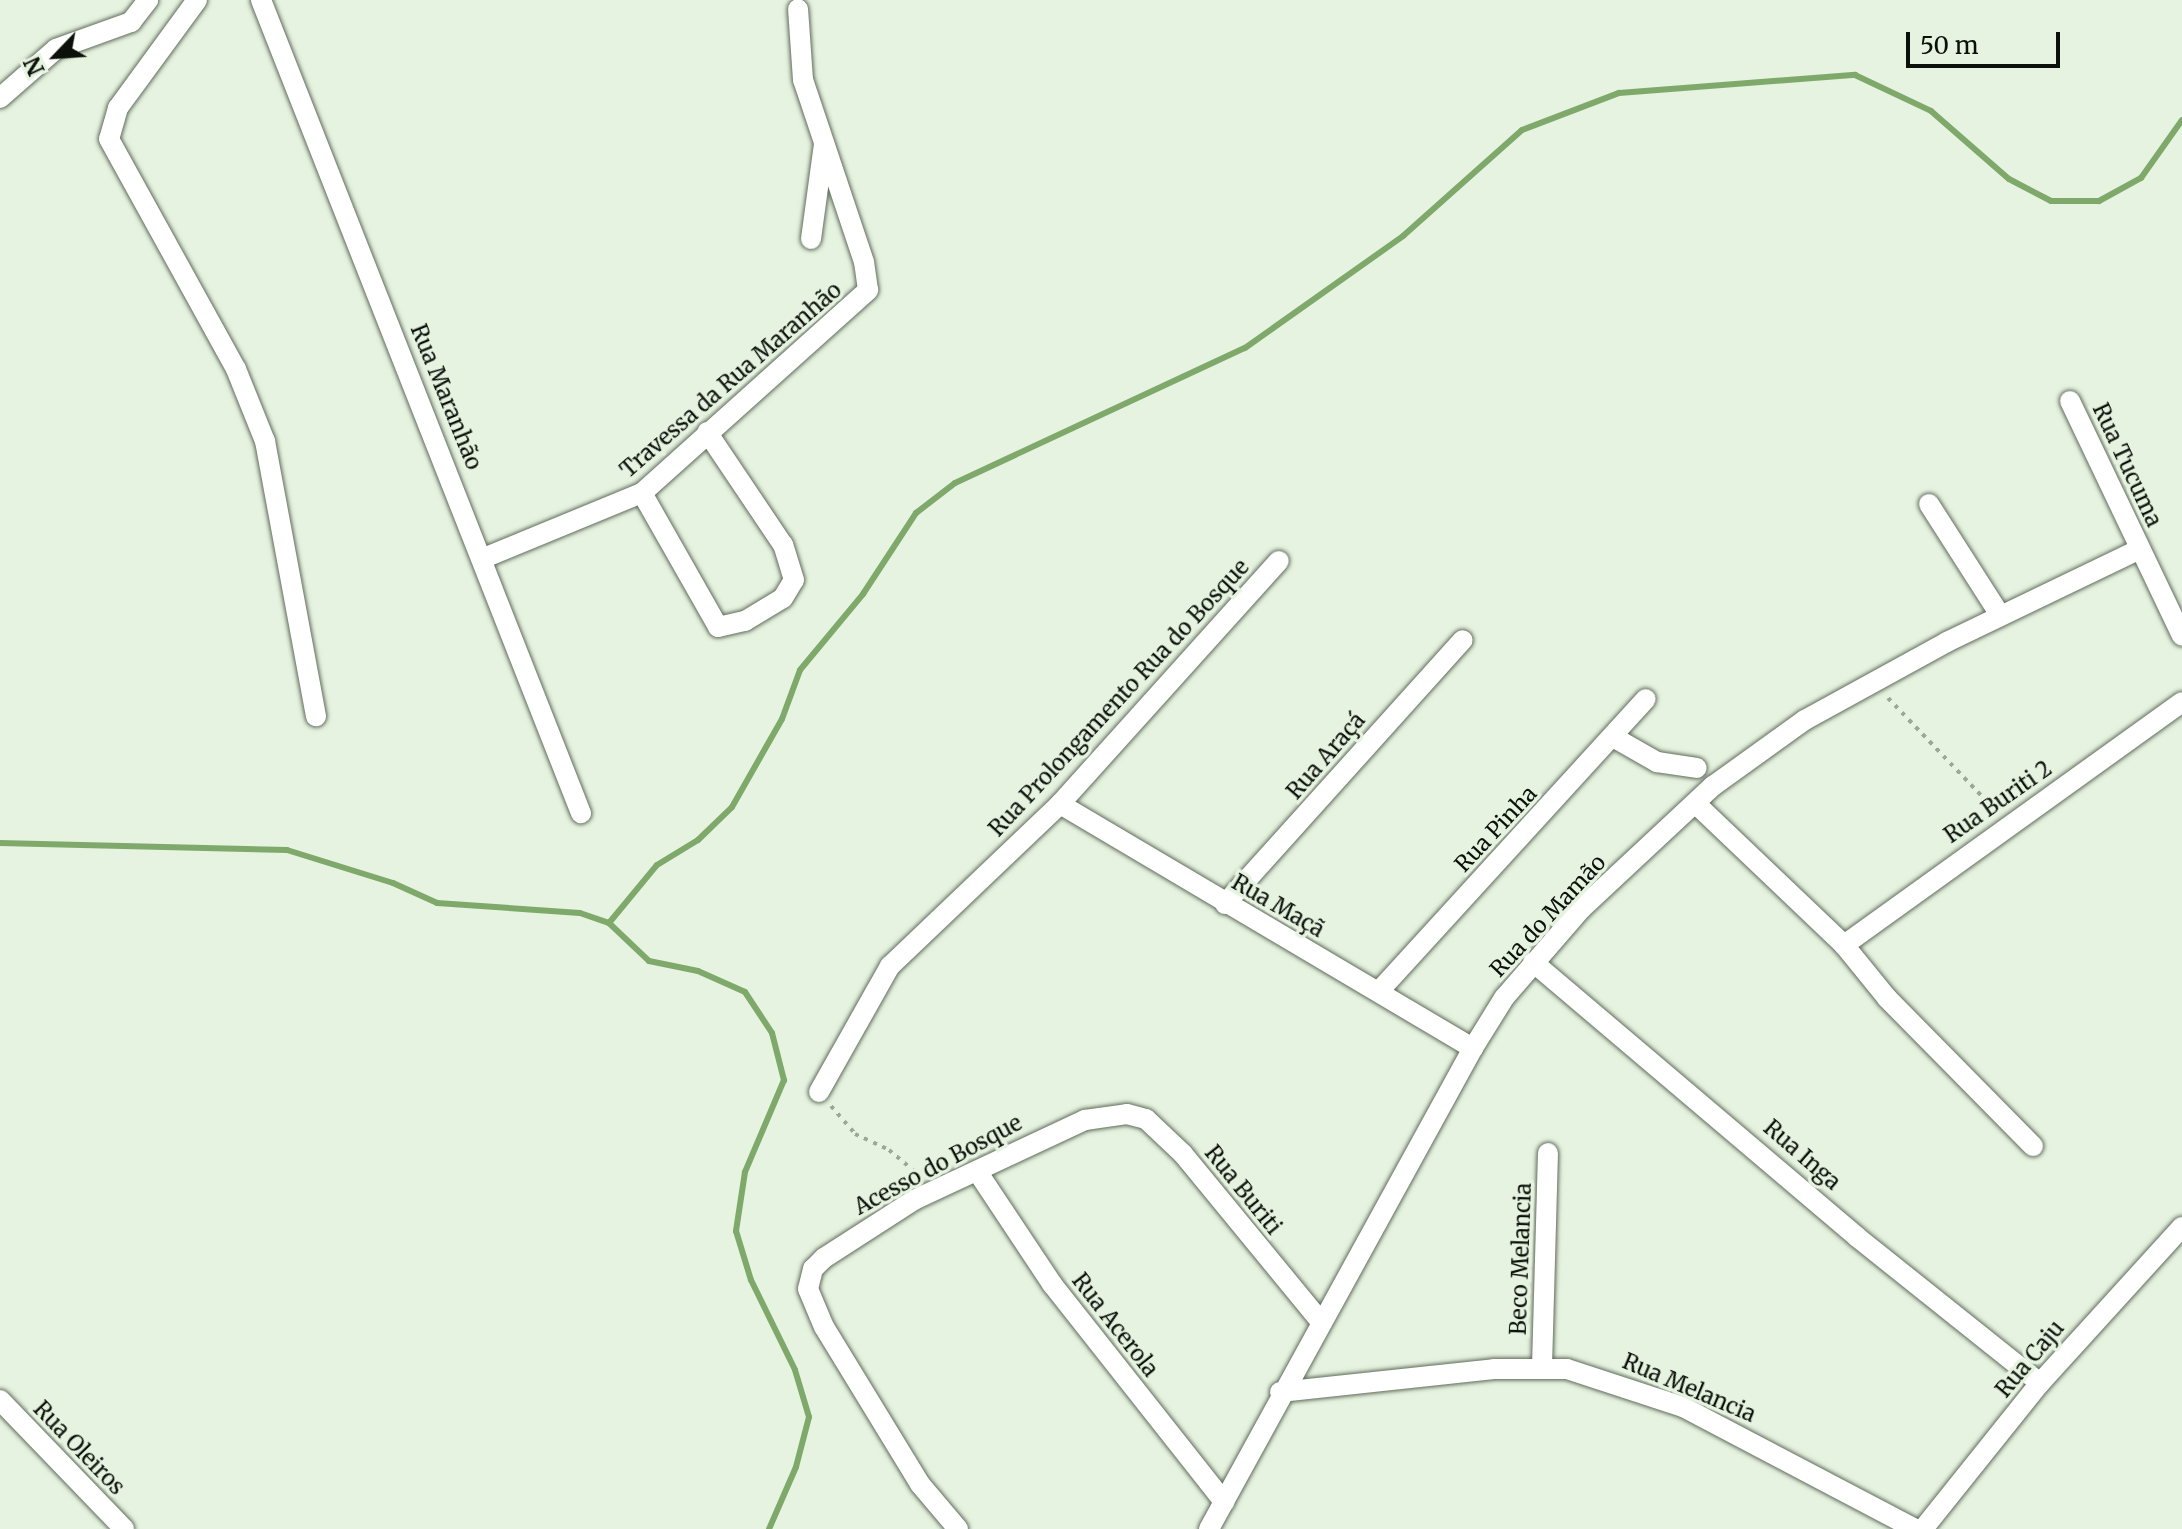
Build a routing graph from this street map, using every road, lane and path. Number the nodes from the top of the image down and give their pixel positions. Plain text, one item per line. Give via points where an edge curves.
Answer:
1 (148, 0) edge
2 (197, 0) edge
3 (261, 0) edge
4 (798, 9) dead end
5 (0, 98) edge
6 (824, 144) junction
7 (811, 239) dead end
8 (2070, 401) dead end
9 (707, 432) junction
10 (642, 493) junction
11 (1929, 504) dead end
12 (2140, 549) junction
13 (484, 558) junction
14 (1279, 561) dead end
15 (2000, 615) junction
16 (2182, 636) edge
17 (1463, 640) dead end
18 (1873, 681) junction
19 (1646, 699) dead end
20 (2182, 702) edge
21 (316, 716) dead end
22 (1613, 737) junction
23 (1697, 768) dead end
24 (1060, 804) junction
25 (1696, 804) junction
26 (581, 813) dead end
27 (2007, 823) junction
28 (1225, 904) junction
29 (1844, 945) junction
30 (1533, 962) junction
31 (1380, 990) junction
32 (1473, 1048) junction
33 (819, 1092) joint
34 (1114, 1114) joint
35 (2033, 1146) dead end
36 (1548, 1153) dead end
37 (977, 1171) junction
38 (919, 1175) dead end
39 (2182, 1227) edge
40 (1320, 1321) junction
41 (1542, 1367) junction
42 (2040, 1383) junction
43 (1280, 1392) junction
44 (0, 1400) edge
45 (1224, 1502) junction
46 (124, 1529) edge
47 (958, 1529) edge
48 (1209, 1529) edge
49 (1915, 1529) edge
50 (1923, 1529) edge

1 - 5 street via 131,22 56,49
2 - 21 street via 118,108 109,139 236,369 265,441
3 - 13 street, Rua Maranhão
4 - 6 street, Travessa da Rua Maranhão via 803,80
6 - 7 street
6 - 9 street, Travessa da Rua Maranhão via 864,262 868,290
8 - 12 street, Rua Tucuma
9 - 10 street, Travessa da Rua Maranhão
9 - 10 street via 783,545 794,580 783,598 745,621 718,627
10 - 13 street, Travessa da Rua Maranhão
11 - 15 street
12 - 15 street, Rua do Mamão
12 - 16 street, Rua Tucuma
13 - 26 street, Rua Maranhão
14 - 24 street, Rua Prolongamento Rua do Bosque
15 - 18 street, Rua do Mamão
17 - 28 street, Rua Araçá
18 - 25 street, Rua do Mamão via 1754,754
18 - 27 path
19 - 22 street, Rua Pinha
20 - 27 street, Rua Buriti 2
22 - 23 street via 1657,762
22 - 31 street, Rua Pinha
24 - 28 street, Rua Maçã
24 - 33 street, Rua Prolongamento Rua do Bosque via 890,966
25 - 29 street
25 - 30 street, Rua do Mamão via 1582,908
27 - 29 street, Rua Buriti 2
28 - 31 street, Rua Maçã
29 - 35 street via 1887,998
30 - 32 street, Rua do Mamão
30 - 42 street, Rua Inga via 1857,1237
31 - 32 street, Rua Maçã
32 - 40 street, Rua do Mamão
33 - 38 path via 855,1134 889,1150
34 - 37 street, Acesso do Bosque via 1042,1137
34 - 40 street, Rua Buriti via 1146,1119 1161,1129
36 - 41 street, Beco Melancia
37 - 45 street, Rua Acerola via 1052,1284
37 - 47 street, Acesso do Bosque via 914,1200 824,1258 813,1269 808,1289 824,1327 920,1484
39 - 42 street, Rua Caju
40 - 43 street, Rua do Mamão
41 - 43 street, Rua Melancia
41 - 49 street, Rua Melancia via 1608,1379 1683,1407
42 - 50 street, Rua Caju
43 - 45 street, Rua do Mamão
44 - 46 street, Rua Oleiros
45 - 48 street, Rua do Mamão

